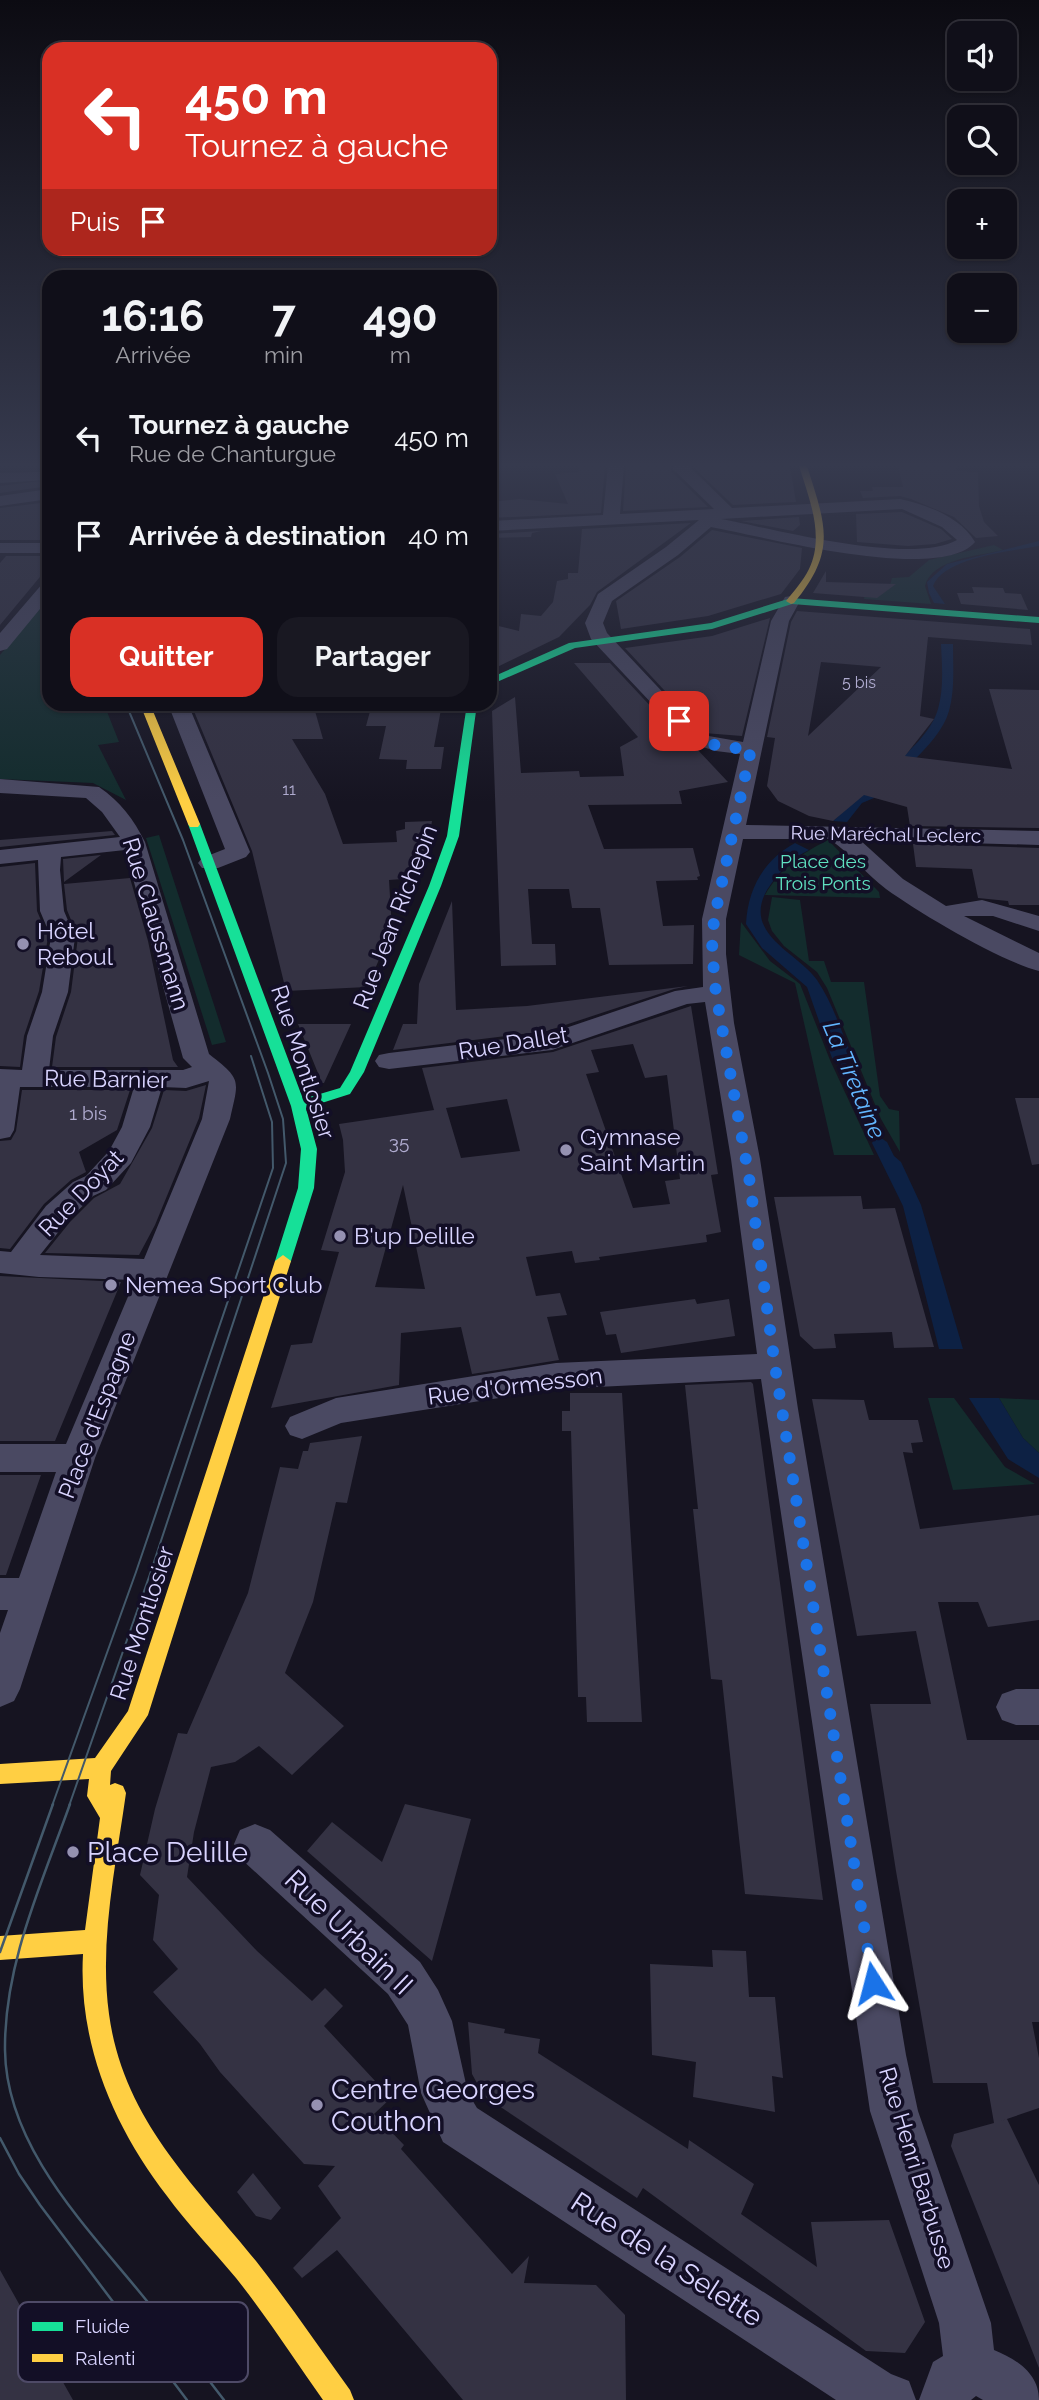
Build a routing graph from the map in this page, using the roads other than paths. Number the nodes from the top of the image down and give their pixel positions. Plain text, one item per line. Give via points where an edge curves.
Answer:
1 (633, 578) edge
2 (807, 578) edge
3 (42, 594) edge
4 (791, 601) junction
5 (8, 607) dead end
6 (29, 608) junction
7 (1039, 620) edge
8 (598, 631) junction
9 (0, 645) edge
10 (497, 679) edge
11 (148, 711) edge
12 (181, 711) edge
13 (471, 711) edge
14 (751, 749) junction
15 (0, 786) edge
16 (733, 832) junction
17 (837, 835) junction
18 (1039, 838) edge
19 (134, 842) junction
20 (50, 853) junction
21 (0, 857) edge
22 (210, 863) junction
23 (949, 916) junction
24 (1039, 925) edge
25 (1039, 963) edge
26 (716, 994) junction
27 (389, 1061) dead end
28 (211, 1070) junction
29 (14, 1078) edge
30 (151, 1079) junction
31 (298, 1105) junction
32 (0, 1130) edge
33 (10, 1263) edge
34 (155, 1271) junction
35 (775, 1366) junction
36 (302, 1426) dead end
37 (0, 1458) edge
38 (78, 1458) junction
39 (15, 1594) edge
40 (0, 1689) edge
41 (135, 1721) junction
42 (136, 1741) dead end
43 (101, 1768) junction
44 (0, 1774) edge
45 (129, 1791) dead end
46 (112, 1816) junction
47 (255, 1844) dead end
48 (96, 1941) junction
49 (0, 1948) edge
50 (449, 2111) joint
51 (958, 2385) edge
52 (340, 2400) edge
53 (890, 2400) edge
54 (1015, 2400) edge

1 - 8 street via 604,598
2 - 4 street
3 - 6 street
4 - 7 street
4 - 8 street via 712,626
4 - 14 street, Rue Henri Barbusse via 780,621
5 - 6 street
6 - 9 street
8 - 10 street
8 - 14 street via 696,739
11 - 22 street, Rue Montlosier
12 - 22 street via 238,852
13 - 31 street, Rue Jean Richepin via 453,836 353,1082 345,1091
14 - 16 street, Rue Henri Barbusse
15 - 19 street, Rue Claussmann via 91,792 104,799
16 - 17 street, Rue Maréchal Leclerc
16 - 26 street, Rue Henri Barbusse via 714,919
17 - 18 street, Rue Maréchal Leclerc via 883,832
17 - 23 street via 876,870
19 - 20 street
19 - 28 street, Rue Claussmann via 197,1058
20 - 21 street
20 - 29 street via 52,911 63,937 55,992 40,1036
22 - 31 street, Rue Montlosier
23 - 24 street via 969,905 981,906
23 - 25 street
26 - 27 street, Rue Dallet via 684,996 552,1042
26 - 35 street, Rue Henri Barbusse via 749,1177
28 - 30 street, Rue Barnier via 186,1079
28 - 34 street, Place d'Espagne via 222,1078 216,1119
29 - 30 street, Rue Barnier
29 - 32 street
30 - 33 street, Rue Doyat via 121,1156
31 - 41 street, Rue Montlosier via 309,1149 306,1188
33 - 34 street
34 - 38 street, Place d'Espagne
35 - 36 street, Rue d'Ormesson via 556,1376 336,1411
35 - 51 street, Rue Henri Barbusse via 894,2111 965,2323
37 - 38 street
38 - 39 street, Place d'Espagne
39 - 40 street, Place d'Espagne
41 - 42 street, Rue Montlosier
41 - 43 street, Rue Montlosier
43 - 44 street
43 - 46 street via 116,1788
45 - 46 street
46 - 48 street
47 - 50 street, Rue Urbain II via 404,1978 423,2005 434,2037
48 - 49 street
48 - 52 street via 97,2012 107,2054 136,2127 165,2173 247,2272
50 - 53 street, Rue de la Selette via 460,2125
51 - 54 street via 993,2375

